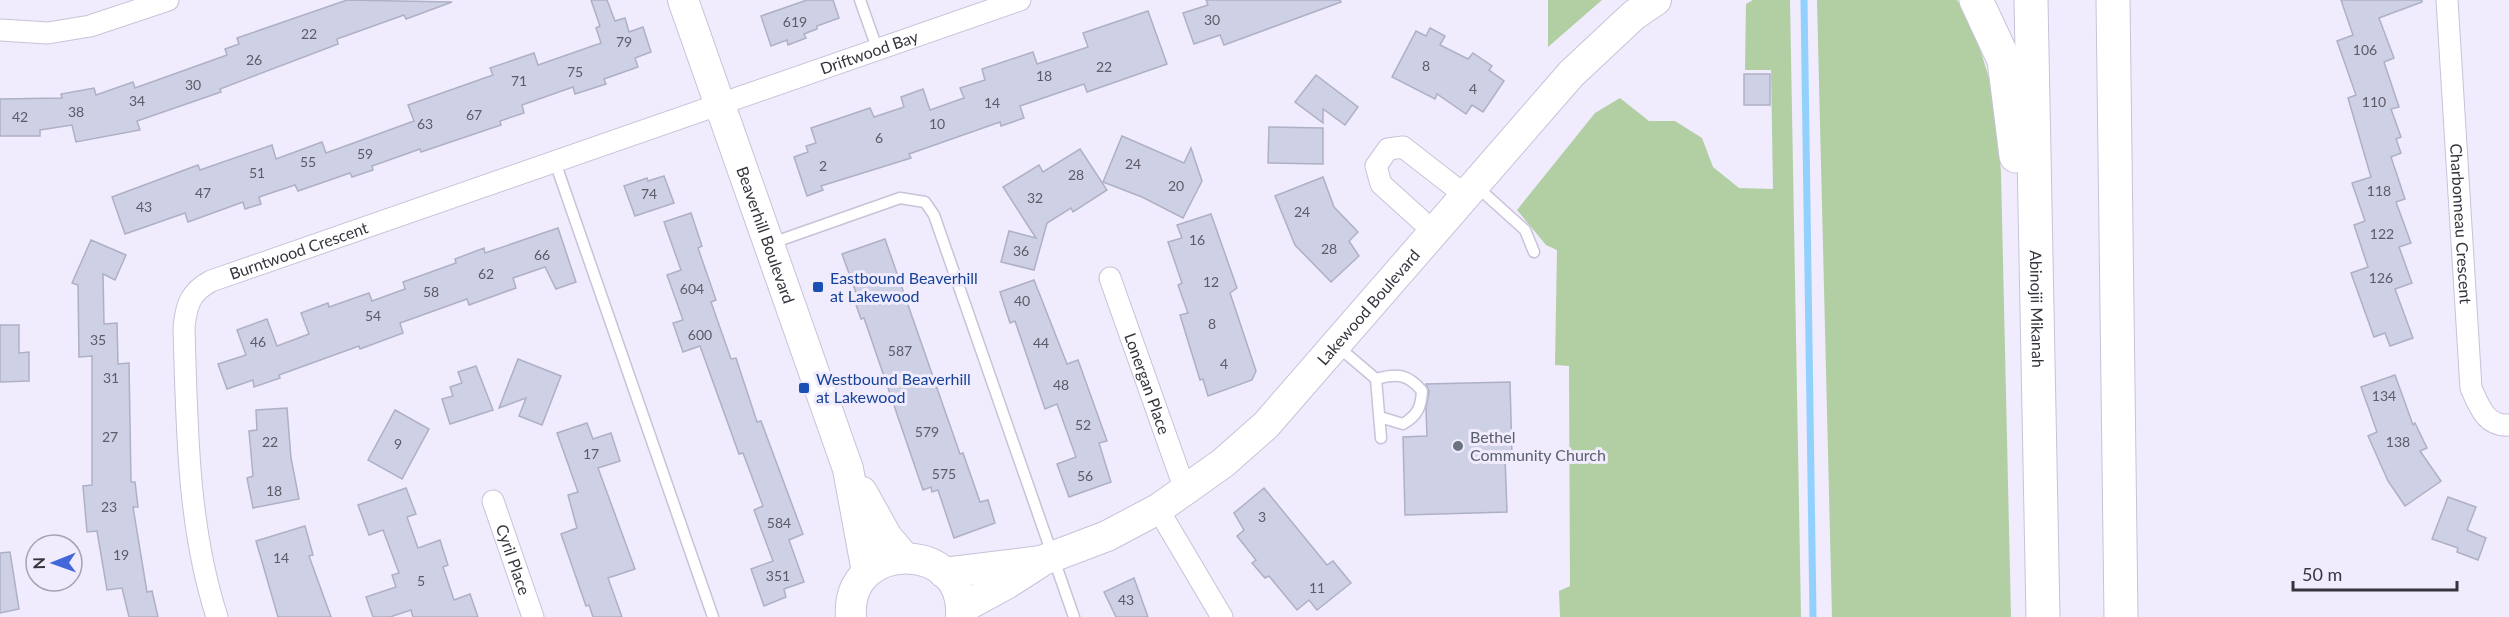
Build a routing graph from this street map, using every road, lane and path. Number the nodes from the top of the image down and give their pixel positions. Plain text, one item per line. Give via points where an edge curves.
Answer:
1 (168, 0) edge
2 (683, 0) edge
3 (860, 0) edge
4 (1018, 0) edge
5 (1656, 0) edge
6 (1976, 0) edge
7 (2031, 0) edge
8 (2113, 0) edge
9 (2447, 0) edge
10 (0, 30) edge
11 (877, 48) junction
12 (719, 104) junction
13 (555, 162) junction
14 (1470, 191) junction
15 (1434, 232) junction
16 (769, 244) junction
17 (1533, 252) dead end
18 (1110, 278) dead end
19 (2037, 320) junction
20 (1336, 344) junction
21 (1376, 379) junction
22 (1380, 417) junction
23 (2509, 425) edge
24 (1381, 438) dead end
25 (848, 469) junction
26 (1185, 490) junction
27 (493, 501) dead end
28 (1158, 509) junction
29 (904, 557) junction
30 (1046, 559) junction
31 (867, 572) junction
32 (944, 573) junction
33 (962, 612) edge
34 (845, 613) edge
35 (217, 617) edge
36 (532, 617) edge
37 (713, 617) edge
38 (1074, 617) edge
39 (1222, 617) edge
40 (2043, 617) edge
41 (2121, 617) edge

1 - 10 street via 90,26 48,33
2 - 12 street, Beaverhill Boulevard
3 - 11 lane
4 - 11 street, Driftwood Bay
5 - 14 street, Lakewood Boulevard via 1634,15 1571,74
6 - 19 main road via 2004,60
7 - 19 main road, Abinojii Mikanah
8 - 41 main road
9 - 23 street, Charbonneau Crescent via 2471,388 2482,414 2501,426
11 - 12 street, Driftwood Bay
12 - 13 street, Burntwood Crescent
12 - 16 street, Beaverhill Boulevard
13 - 35 street, Burntwood Crescent via 196,289 186,308 184,328 189,457 195,526
13 - 37 lane
14 - 15 street, Lakewood Boulevard
14 - 15 street via 1403,147 1388,149 1376,166 1381,184
14 - 17 lane via 1526,230
15 - 20 street, Lakewood Boulevard
16 - 25 street, Beaverhill Boulevard
16 - 30 lane via 900,198 925,202 934,215
18 - 26 street, Lonergan Place
19 - 40 main road, Abinojii Mikanah
20 - 21 lane
20 - 26 street, Lakewood Boulevard via 1266,425
21 - 22 lane
21 - 22 lane via 1403,375 1422,391 1421,407 1413,418 1403,424
22 - 24 lane
25 - 29 street, Beaverhill Boulevard via 887,537
25 - 31 street, Beaverhill Boulevard
26 - 28 street, Lakewood Boulevard
27 - 36 street, Cyril Place
28 - 30 street, Lakewood Boulevard via 1107,536
28 - 39 street
29 - 31 street via 886,561
29 - 32 street via 927,562
30 - 32 street, Lakewood Boulevard
30 - 33 street, Lakewood Boulevard
30 - 38 lane
31 - 34 street
32 - 33 street via 957,589

